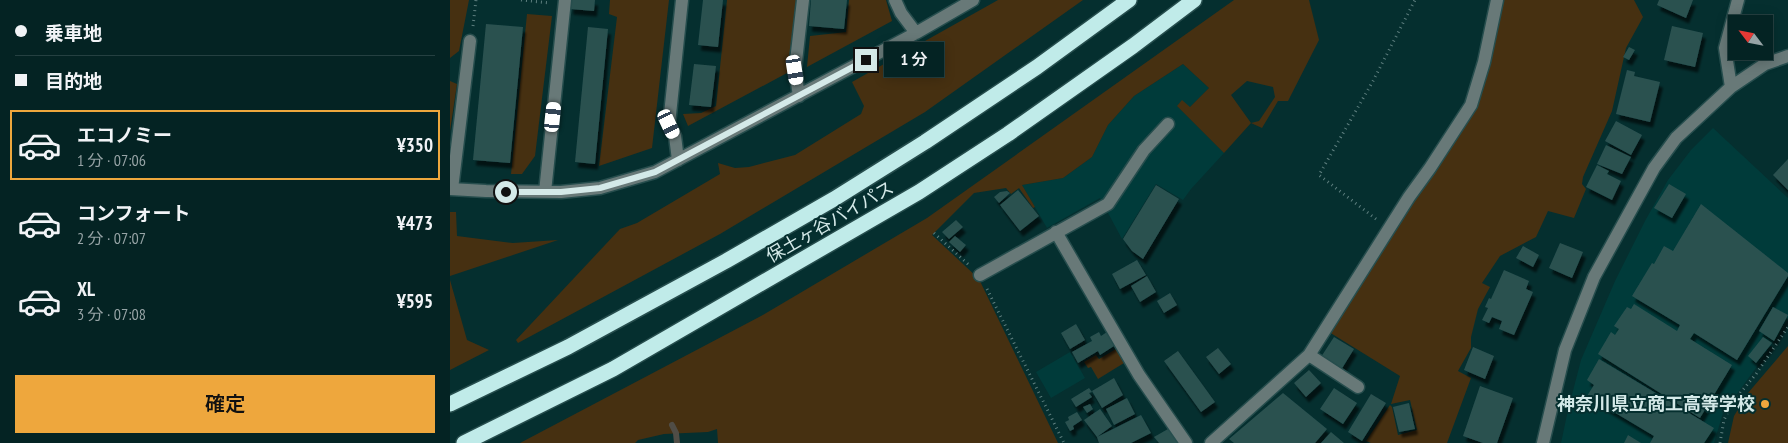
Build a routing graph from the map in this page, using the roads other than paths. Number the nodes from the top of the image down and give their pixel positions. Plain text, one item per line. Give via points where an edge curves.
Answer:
1 (682, 0) edge
2 (803, 0) edge
3 (895, 0) edge
4 (973, 0) edge
5 (1129, 0) edge
6 (1194, 0) edge
7 (1497, 0) edge
8 (1738, 0) edge
9 (565, 3) edge
10 (916, 33) junction
11 (470, 41) road end
12 (1788, 56) edge
13 (1731, 87) junction
14 (799, 96) junction
15 (1168, 124) dead end
16 (678, 160) junction
17 (451, 189) edge
18 (545, 192) junction
19 (1056, 232) junction
20 (980, 275) road end
21 (1309, 354) junction
22 (1358, 387) dead end
23 (450, 404) edge
24 (1216, 441) edge
25 (464, 443) edge
26 (1186, 443) edge
27 (1543, 443) edge

1 - 16 street via 669,124 675,136
2 - 14 street via 795,70
3 - 10 street
4 - 10 street
5 - 23 highway, 保土ヶ谷バイパス via 1037,67 834,199 568,347
6 - 25 highway, 保土ヶ谷バイパス via 1032,117 919,192 613,369
7 - 21 street via 1471,104
8 - 13 street via 1725,48
9 - 18 street
10 - 14 street
11 - 17 street
12 - 13 street via 1765,64
13 - 27 street via 1676,138 1654,168 1594,277 1565,350
14 - 16 street
15 - 19 street via 1144,150 1108,204
16 - 18 street via 655,172 600,188
17 - 18 street
19 - 20 street
19 - 26 street via 1139,375
21 - 22 street
21 - 24 street

